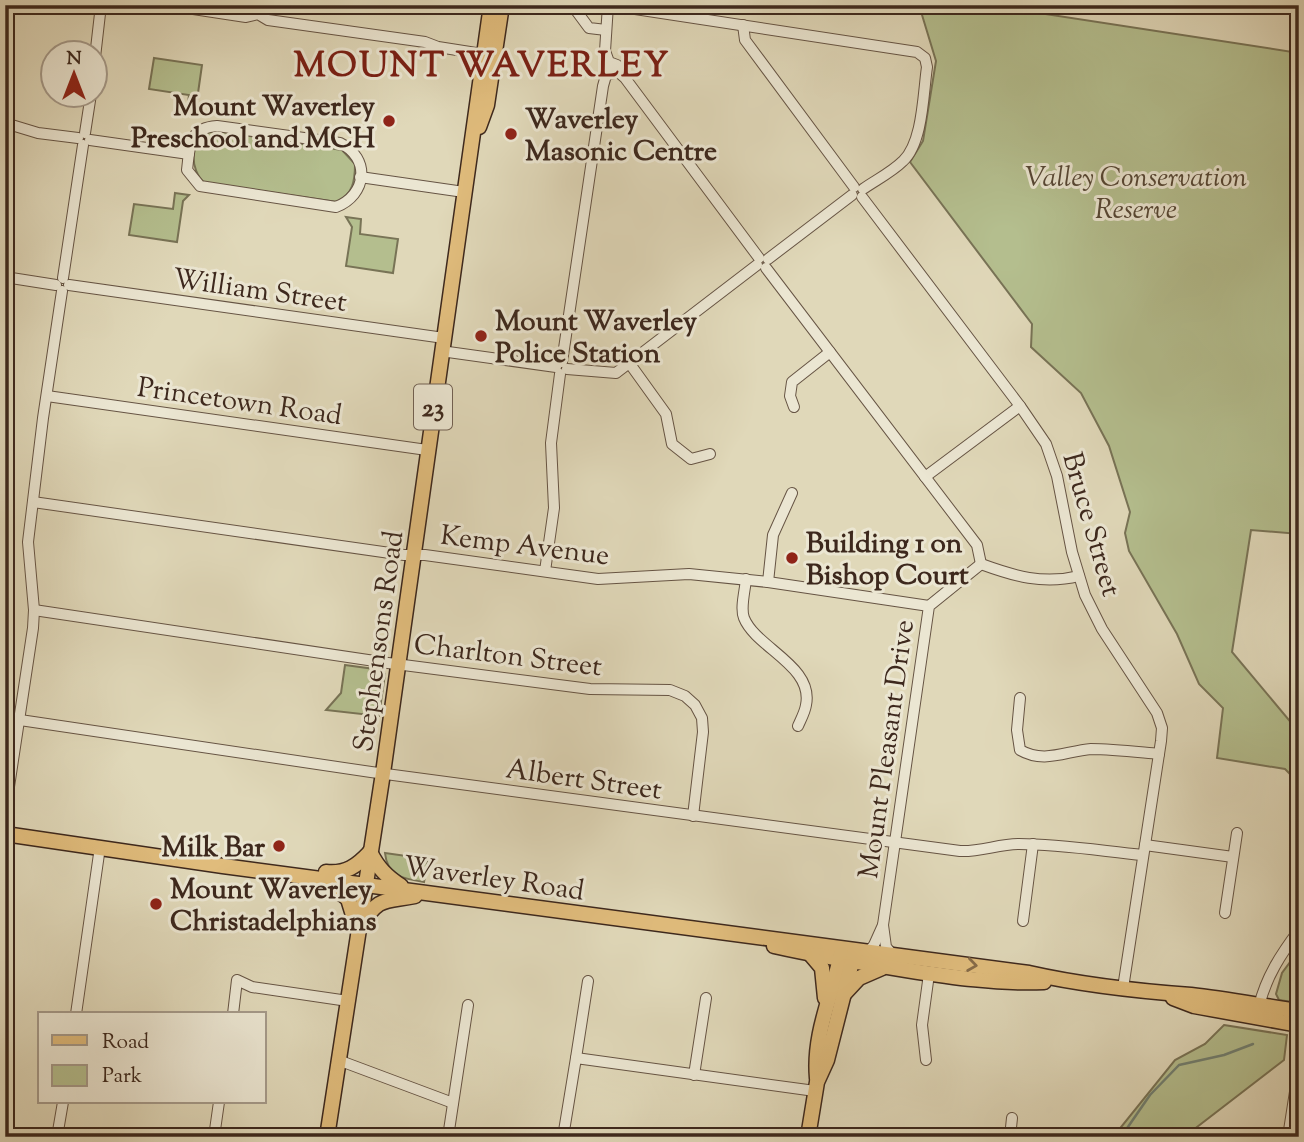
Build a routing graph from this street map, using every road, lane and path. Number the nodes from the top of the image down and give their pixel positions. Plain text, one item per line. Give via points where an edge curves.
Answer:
1 (167, 5) edge
2 (491, 5) edge
3 (502, 5) edge
4 (572, 5) edge
5 (609, 5) edge
6 (103, 8) edge
7 (258, 9) edge
8 (743, 25) junction
9 (606, 30) junction
10 (98, 38) edge
11 (489, 55) junction
12 (611, 68) junction
13 (88, 108) edge
14 (5, 123) edge
15 (84, 139) junction
16 (189, 154) junction
17 (360, 177) junction
18 (464, 192) junction
19 (858, 192) junction
20 (763, 263) junction
21 (5, 277) edge
22 (63, 285) junction
23 (442, 345) junction
24 (830, 352) junction
25 (630, 364) junction
26 (561, 368) junction
27 (47, 396) junction
28 (1020, 406) junction
29 (794, 407) dead end
30 (427, 450) junction
31 (710, 454) dead end
32 (925, 477) junction
33 (792, 494) dead end
34 (33, 502) junction
35 (414, 557) junction
36 (981, 564) junction
37 (545, 571) junction
38 (1079, 576) junction
39 (746, 579) junction
40 (768, 582) junction
41 (929, 606) junction
42 (34, 610) junction
43 (397, 664) junction
44 (1020, 698) dead end
45 (20, 720) junction
46 (798, 726) dead end
47 (1159, 754) junction
48 (383, 773) junction
49 (5, 813) edge
50 (692, 816) junction
51 (1237, 833) dead end
52 (5, 834) edge
53 (895, 842) junction
54 (1033, 844) junction
55 (100, 847) junction
56 (1144, 850) junction
57 (370, 852) junction
58 (1233, 857) junction
59 (303, 875) junction
60 (323, 879) junction
61 (366, 885) junction
62 (405, 889) junction
63 (432, 892) junction
64 (1225, 913) dead end
65 (1023, 921) dead end
66 (883, 925) junction
67 (357, 930) junction
68 (1299, 930) edge
69 (727, 933) junction
70 (851, 954) junction
71 (811, 955) junction
72 (890, 961) junction
73 (930, 967) junction
74 (588, 981) dead end
75 (1123, 988) junction
76 (843, 997) junction
77 (706, 999) dead end
78 (348, 1000) junction
79 (468, 1005) dead end
80 (826, 1006) junction
81 (76, 1012) edge
82 (233, 1012) edge
83 (1264, 1013) junction
84 (1298, 1022) edge
85 (576, 1058) junction
86 (338, 1060) junction
87 (926, 1060) dead end
88 (1299, 1066) edge
89 (694, 1074) junction
90 (816, 1087) junction
91 (453, 1103) junction
92 (63, 1104) edge
93 (219, 1104) edge
94 (1012, 1118) dead end
95 (57, 1137) edge
96 (214, 1137) edge
97 (327, 1137) edge
98 (448, 1137) edge
99 (563, 1137) edge
100 (808, 1137) edge
101 (1010, 1137) edge
102 (1288, 1137) edge

1 - 7 street via 246,17
2 - 11 main road, Stephensons Road / 23
3 - 11 main road, Stephensons Road / 23
4 - 9 street via 589,27
5 - 8 street
5 - 9 street
6 - 10 street
7 - 11 street via 268,20
8 - 19 street, Bruce Street via 745,40
8 - 19 street, William Street via 916,52 925,58 912,151
9 - 12 street via 605,51
11 - 18 main road, Stephensons Road / 23
12 - 20 street via 625,78
12 - 26 street via 603,86
13 - 15 street
14 - 15 street
15 - 16 street
15 - 22 street
16 - 17 street via 192,137 202,127 217,126 340,143 357,154
16 - 17 street via 187,170 200,186 336,207 350,201
17 - 18 street
18 - 23 main road, Stephensons Road / 23
19 - 20 street, William Street
19 - 28 street, Bruce Street
20 - 24 street
20 - 25 street, William Street
21 - 22 street, William Street
22 - 23 street, William Street
22 - 27 street
23 - 26 street, William Street
23 - 30 main road, Stephensons Road / 23
24 - 29 street via 792,382
24 - 32 street
25 - 26 street, William Street via 609,374
25 - 31 street via 666,414 672,444 691,459
26 - 37 street via 551,443 554,508
27 - 30 street, Princetown Road
27 - 34 street
28 - 32 street
28 - 38 street, Bruce Street via 1051,455
30 - 35 main road, Stephensons Road / 23
32 - 36 street via 977,544
33 - 40 street via 774,535
34 - 35 street, Kemp Avenue
34 - 42 street via 28,542
35 - 37 street, Kemp Avenue
35 - 43 main road, Stephensons Road / 23
36 - 38 street via 1037,580
36 - 41 street, Mount Pleasant Drive
37 - 39 street, Kemp Avenue via 598,579 689,574
38 - 47 street, Bruce Street via 1102,629 1157,713 1162,728
39 - 40 street, Kemp Avenue
39 - 46 street via 742,615 802,682 807,704
40 - 41 street, Kemp Avenue
41 - 53 street, Mount Pleasant Drive
42 - 43 street, Charlton Street
42 - 45 street
43 - 48 main road, Stephensons Road / 23
43 - 50 street, Charlton Street via 590,689 670,691 685,696 702,718 703,732
44 - 47 street via 1017,741 1020,750 1032,757 1091,750
45 - 48 street, Albert Street
45 - 49 street
47 - 56 street, Bruce Street
48 - 50 street, Albert Street
48 - 57 main road, Stephensons Road / 23
50 - 53 street, Albert Street
51 - 58 street
52 - 55 main road, Waverley Road
53 - 54 street, Albert Street via 973,852 999,844
53 - 66 street, Mount Pleasant Drive
54 - 56 street, Albert Street
54 - 65 street
55 - 59 main road, Waverley Road
55 - 81 street
56 - 58 street, Albert Street
56 - 75 street, Bruce Street
57 - 59 main road via 340,873
57 - 61 main road, Stephensons Road / 23
57 - 62 main road via 389,879
58 - 64 street
59 - 60 main road, Waverley Road
60 - 61 main road, Waverley Road
60 - 67 main road via 348,899
61 - 62 main road, Waverley Road
61 - 67 main road, Stephensons Road / 23
62 - 63 main road, Waverley Road
63 - 67 main road via 377,904
63 - 69 main road, Waverley Road
66 - 70 street, Mount Pleasant Drive via 874,945
66 - 72 street, Mount Pleasant Drive
67 - 78 main road, Stephensons Road / 23
68 - 83 street via 1264,987
69 - 70 main road, Waverley Road
69 - 71 main road, Waverley Road
70 - 71 main road, Waverley Road
70 - 72 main road, Waverley Road
70 - 76 main road
70 - 80 main road
71 - 80 main road via 822,968
72 - 73 main road, Waverley Road
72 - 76 main road via 851,984
73 - 75 main road, Waverley Road via 1029,973
73 - 87 street via 922,1025
74 - 85 street
75 - 83 main road, Waverley Road via 1162,994 1194,1006
76 - 90 main road
77 - 89 street
78 - 82 street via 252,987 237,980
78 - 86 main road, Stephensons Road / 23
79 - 91 street
80 - 90 main road via 815,1058
83 - 84 main road, Waverley Road
85 - 89 street
85 - 99 street
86 - 91 street
86 - 97 main road, Stephensons Road / 23
88 - 102 street
89 - 90 street
90 - 100 main road
91 - 98 street
92 - 95 street
93 - 96 street
94 - 101 street

